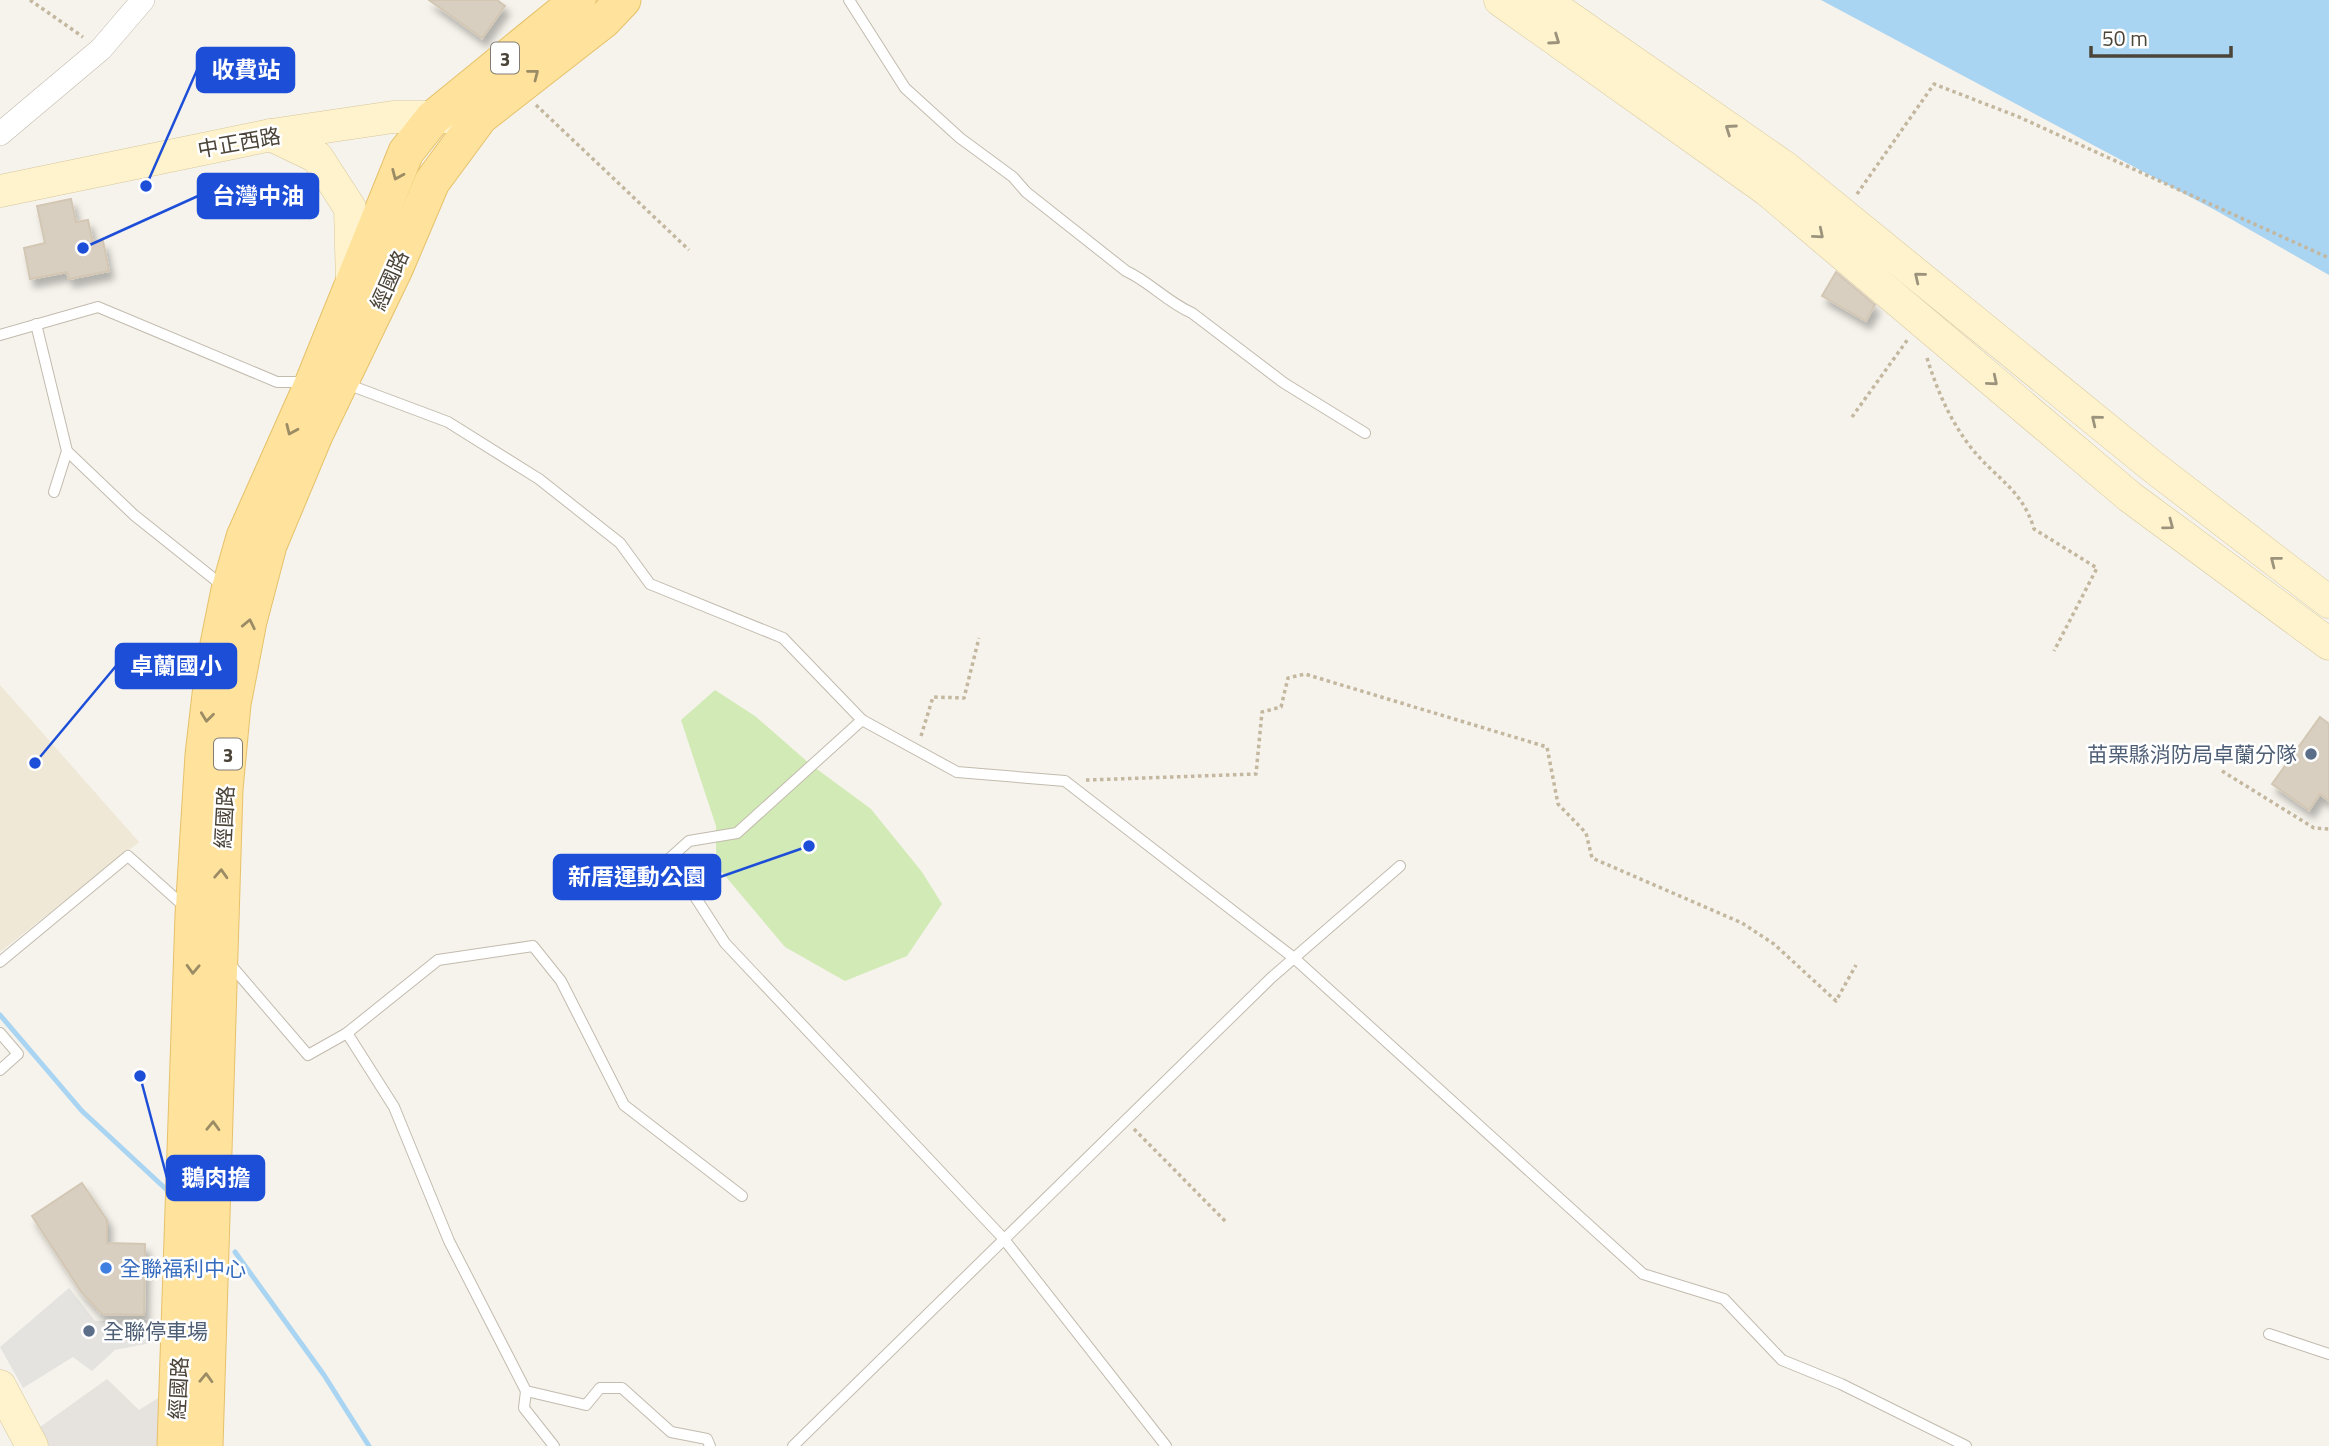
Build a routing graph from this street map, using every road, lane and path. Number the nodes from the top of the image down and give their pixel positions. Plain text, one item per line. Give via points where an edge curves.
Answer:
1 (30, 0) edge
2 (143, 0) edge
3 (579, 0) edge
4 (849, 0) edge
5 (1500, 0) edge
6 (1544, 0) edge
7 (620, 1) edge
8 (101, 49) junction
9 (517, 88) junction
10 (480, 117) junction
11 (433, 118) junction
12 (0, 134) edge
13 (271, 135) junction
14 (0, 191) edge
15 (1843, 215) junction
16 (690, 250) dead end
17 (2329, 258) edge
18 (352, 286) junction
19 (1919, 323) junction
20 (36, 324) junction
21 (0, 335) edge
22 (328, 382) junction
23 (1852, 417) dead end
24 (1365, 433) dead end
25 (67, 451) junction
26 (54, 492) dead end
27 (229, 590) junction
28 (2329, 602) edge
29 (979, 638) dead end
30 (2329, 644) edge
31 (2054, 651) dead end
32 (862, 720) junction
33 (917, 749) junction
34 (2222, 771) dead end
35 (1065, 781) junction
36 (2329, 829) edge
37 (1400, 866) dead end
38 (210, 929) junction
39 (1294, 958) junction
40 (0, 962) edge
41 (1856, 965) dead end
42 (0, 1033) edge
43 (347, 1034) junction
44 (0, 1070) edge
45 (1125, 1120) junction
46 (742, 1196) dead end
47 (1226, 1222) dead end
48 (1003, 1238) junction
49 (2269, 1335) dead end
50 (2329, 1354) edge
51 (0, 1386) edge
52 (526, 1391) junction
53 (32, 1446) edge
54 (175, 1446) edge
55 (205, 1446) edge
56 (554, 1446) edge
57 (710, 1446) edge
58 (793, 1446) edge
59 (1166, 1446) edge
60 (1966, 1446) edge

1 - 8 path
2 - 8 street
3 - 11 main road, 3
4 - 24 lane via 905,88 961,138 1126,271 1174,306 1192,313 1284,383
5 -> 19 main road via 1767,190
15 -> 6 main road via 1786,169
9 -> 7 main road, 3
8 - 12 street
9 - 10 main road, 3
9 - 16 path
10 - 11 main road, 中正西路
10 - 22 main road, 經國路 / 3 via 432,182
11 - 13 main road, 中正西路 via 393,117
11 -> 18 main road, 經國路 / 3 via 406,152
13 - 14 main road, 中正西路
13 - 18 main road via 317,157 350,208
15 - 17 path via 1934,83
28 -> 15 main road via 2152,466
18 - 22 main road, 經國路 / 3
19 - 23 path
19 -> 30 main road via 2130,497
19 - 31 path via 1939,397 1969,446 2027,505 2034,529 2097,568
20 - 21 lane
20 - 22 lane via 98,306 277,382
20 - 25 lane
22 -> 27 main road, 經國路 / 3 via 244,537
22 - 32 lane via 448,422 539,479 620,543 650,584 783,638
38 -> 22 main road, 經國路 / 3 via 231,716 249,621 269,545 315,435
25 - 26 lane
25 - 27 lane via 134,515
27 -> 38 main road, 經國路 / 3 via 213,669 203,755
29 - 33 path via 964,698 933,697
32 - 33 lane
32 - 48 lane via 737,833 689,841 670,858 725,943
33 - 35 lane via 957,772
34 - 36 path via 2314,828
35 - 39 lane
35 - 41 path via 1256,774 1262,712 1281,707 1288,678 1305,674 1547,747 1558,804 1586,833 1592,858 1742,923 1774,944 1836,1001
37 - 39 lane
38 - 40 lane via 128,856
38 - 43 lane via 309,1055
38 -> 54 main road, 經國路 / 3
55 -> 38 main road, 經國路 / 3
39 - 45 lane
39 - 60 lane via 1643,1275 1724,1299 1782,1360
42 - 44 lane via 18,1054
43 - 46 lane via 438,960 533,946 561,981 624,1105
43 - 52 lane via 394,1107 449,1241
45 - 47 path
45 - 48 lane
48 - 58 lane
48 - 59 lane
49 - 50 lane
51 - 53 main road
52 - 56 lane via 524,1408
52 - 57 lane via 586,1405 600,1388 622,1388 671,1432 707,1439

